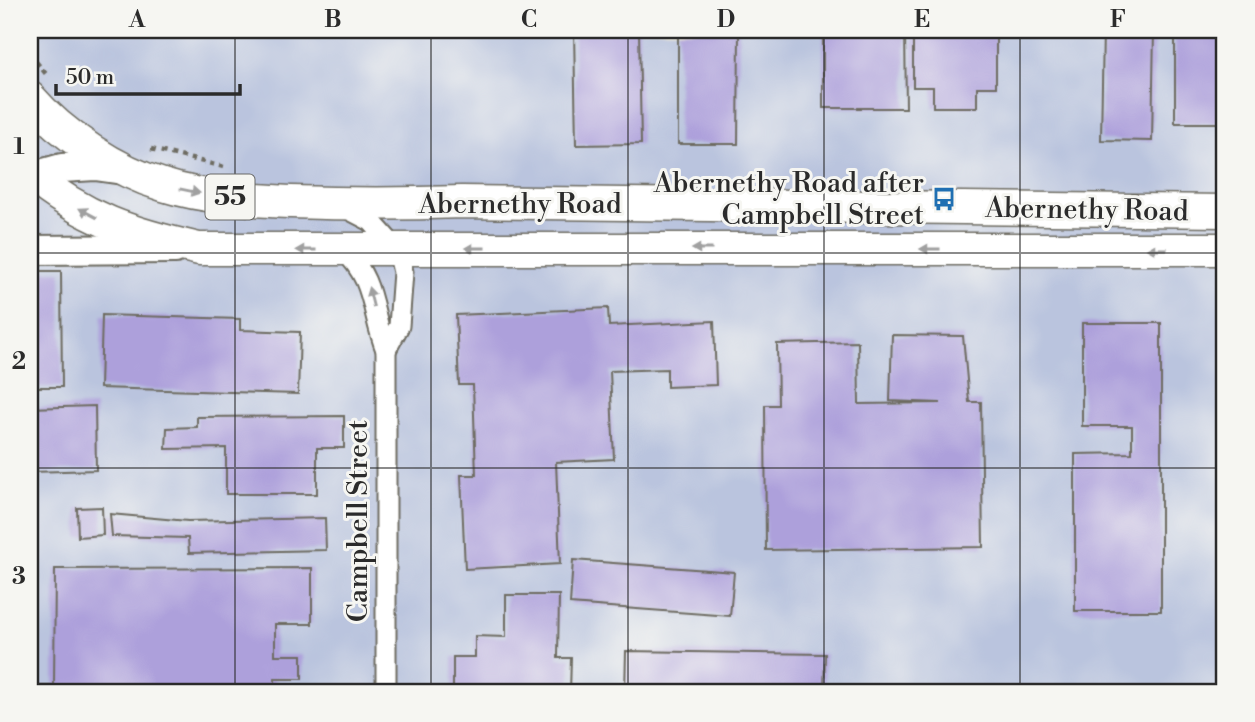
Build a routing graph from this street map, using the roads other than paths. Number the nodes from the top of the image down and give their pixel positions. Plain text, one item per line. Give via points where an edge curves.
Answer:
1 (30, 98) edge
2 (125, 170) junction
3 (31, 176) edge
4 (339, 204) junction
5 (1225, 211) edge
6 (199, 249) junction
7 (1225, 249) edge
8 (30, 250) edge
9 (343, 250) junction
10 (398, 251) junction
11 (386, 350) junction
12 (386, 692) edge

1 - 2 main road, 55 via 62,130
2 - 3 street, Abernethy Road via 62,168
2 -> 4 main road, Abernethy Road / 55 via 163,186 194,192
6 -> 3 main road, 55 via 111,225
4 - 5 main road, Abernethy Road / 55
4 - 10 street via 370,221
6 - 8 street, Abernethy Road
9 -> 6 main road, Abernethy Road / 55
7 -> 10 main road, Abernethy Road / 55
9 - 10 main road, Abernethy Road / 55
11 -> 9 street, Campbell Street via 371,291 355,261
10 - 11 street, Campbell Street via 403,272 399,326
11 - 12 street, Campbell Street

